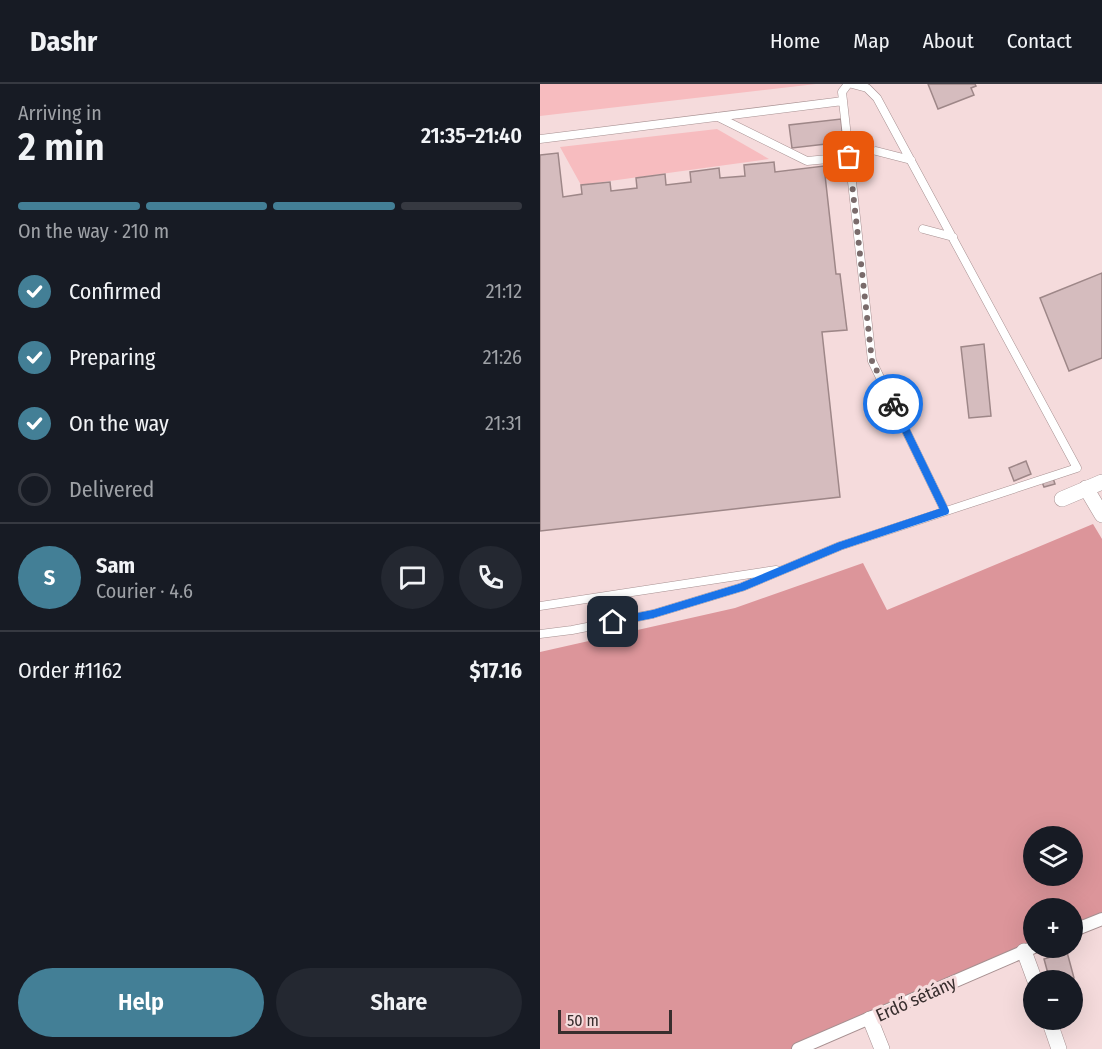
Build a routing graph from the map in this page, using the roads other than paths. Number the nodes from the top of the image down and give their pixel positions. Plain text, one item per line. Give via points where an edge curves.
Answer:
1 (850, 84) edge
2 (843, 101) junction
3 (716, 116) junction
4 (540, 139) edge
5 (876, 151) dead end
6 (849, 157) junction
7 (911, 160) junction
8 (923, 229) dead end
9 (953, 237) junction
10 (1102, 482) edge
11 (1086, 488) junction
12 (1062, 499) dead end
13 (945, 511) junction
14 (1102, 515) edge
15 (791, 568) junction
16 (540, 606) edge
17 (540, 634) edge
18 (1102, 919) edge
19 (1083, 927) edge
20 (1023, 952) edge
21 (870, 1019) junction
22 (1052, 1030) edge
23 (798, 1049) edge
24 (882, 1049) edge
25 (1059, 1049) edge

1 - 2 lane via 842,92
1 - 7 lane via 867,88 877,98
2 - 3 lane
2 - 6 lane
3 - 4 lane
3 - 6 lane via 807,161
5 - 7 lane
6 - 13 lane via 872,361
7 - 9 lane
8 - 9 lane
9 - 13 lane via 1077,468
10 - 11 street
11 - 12 street
11 - 14 street
13 - 15 lane via 840,546
15 - 16 lane
15 - 17 lane via 653,614
18 - 19 street
20 - 21 street, Erdő sétány
21 - 23 street, Erdő sétány
21 - 24 street
22 - 25 street

